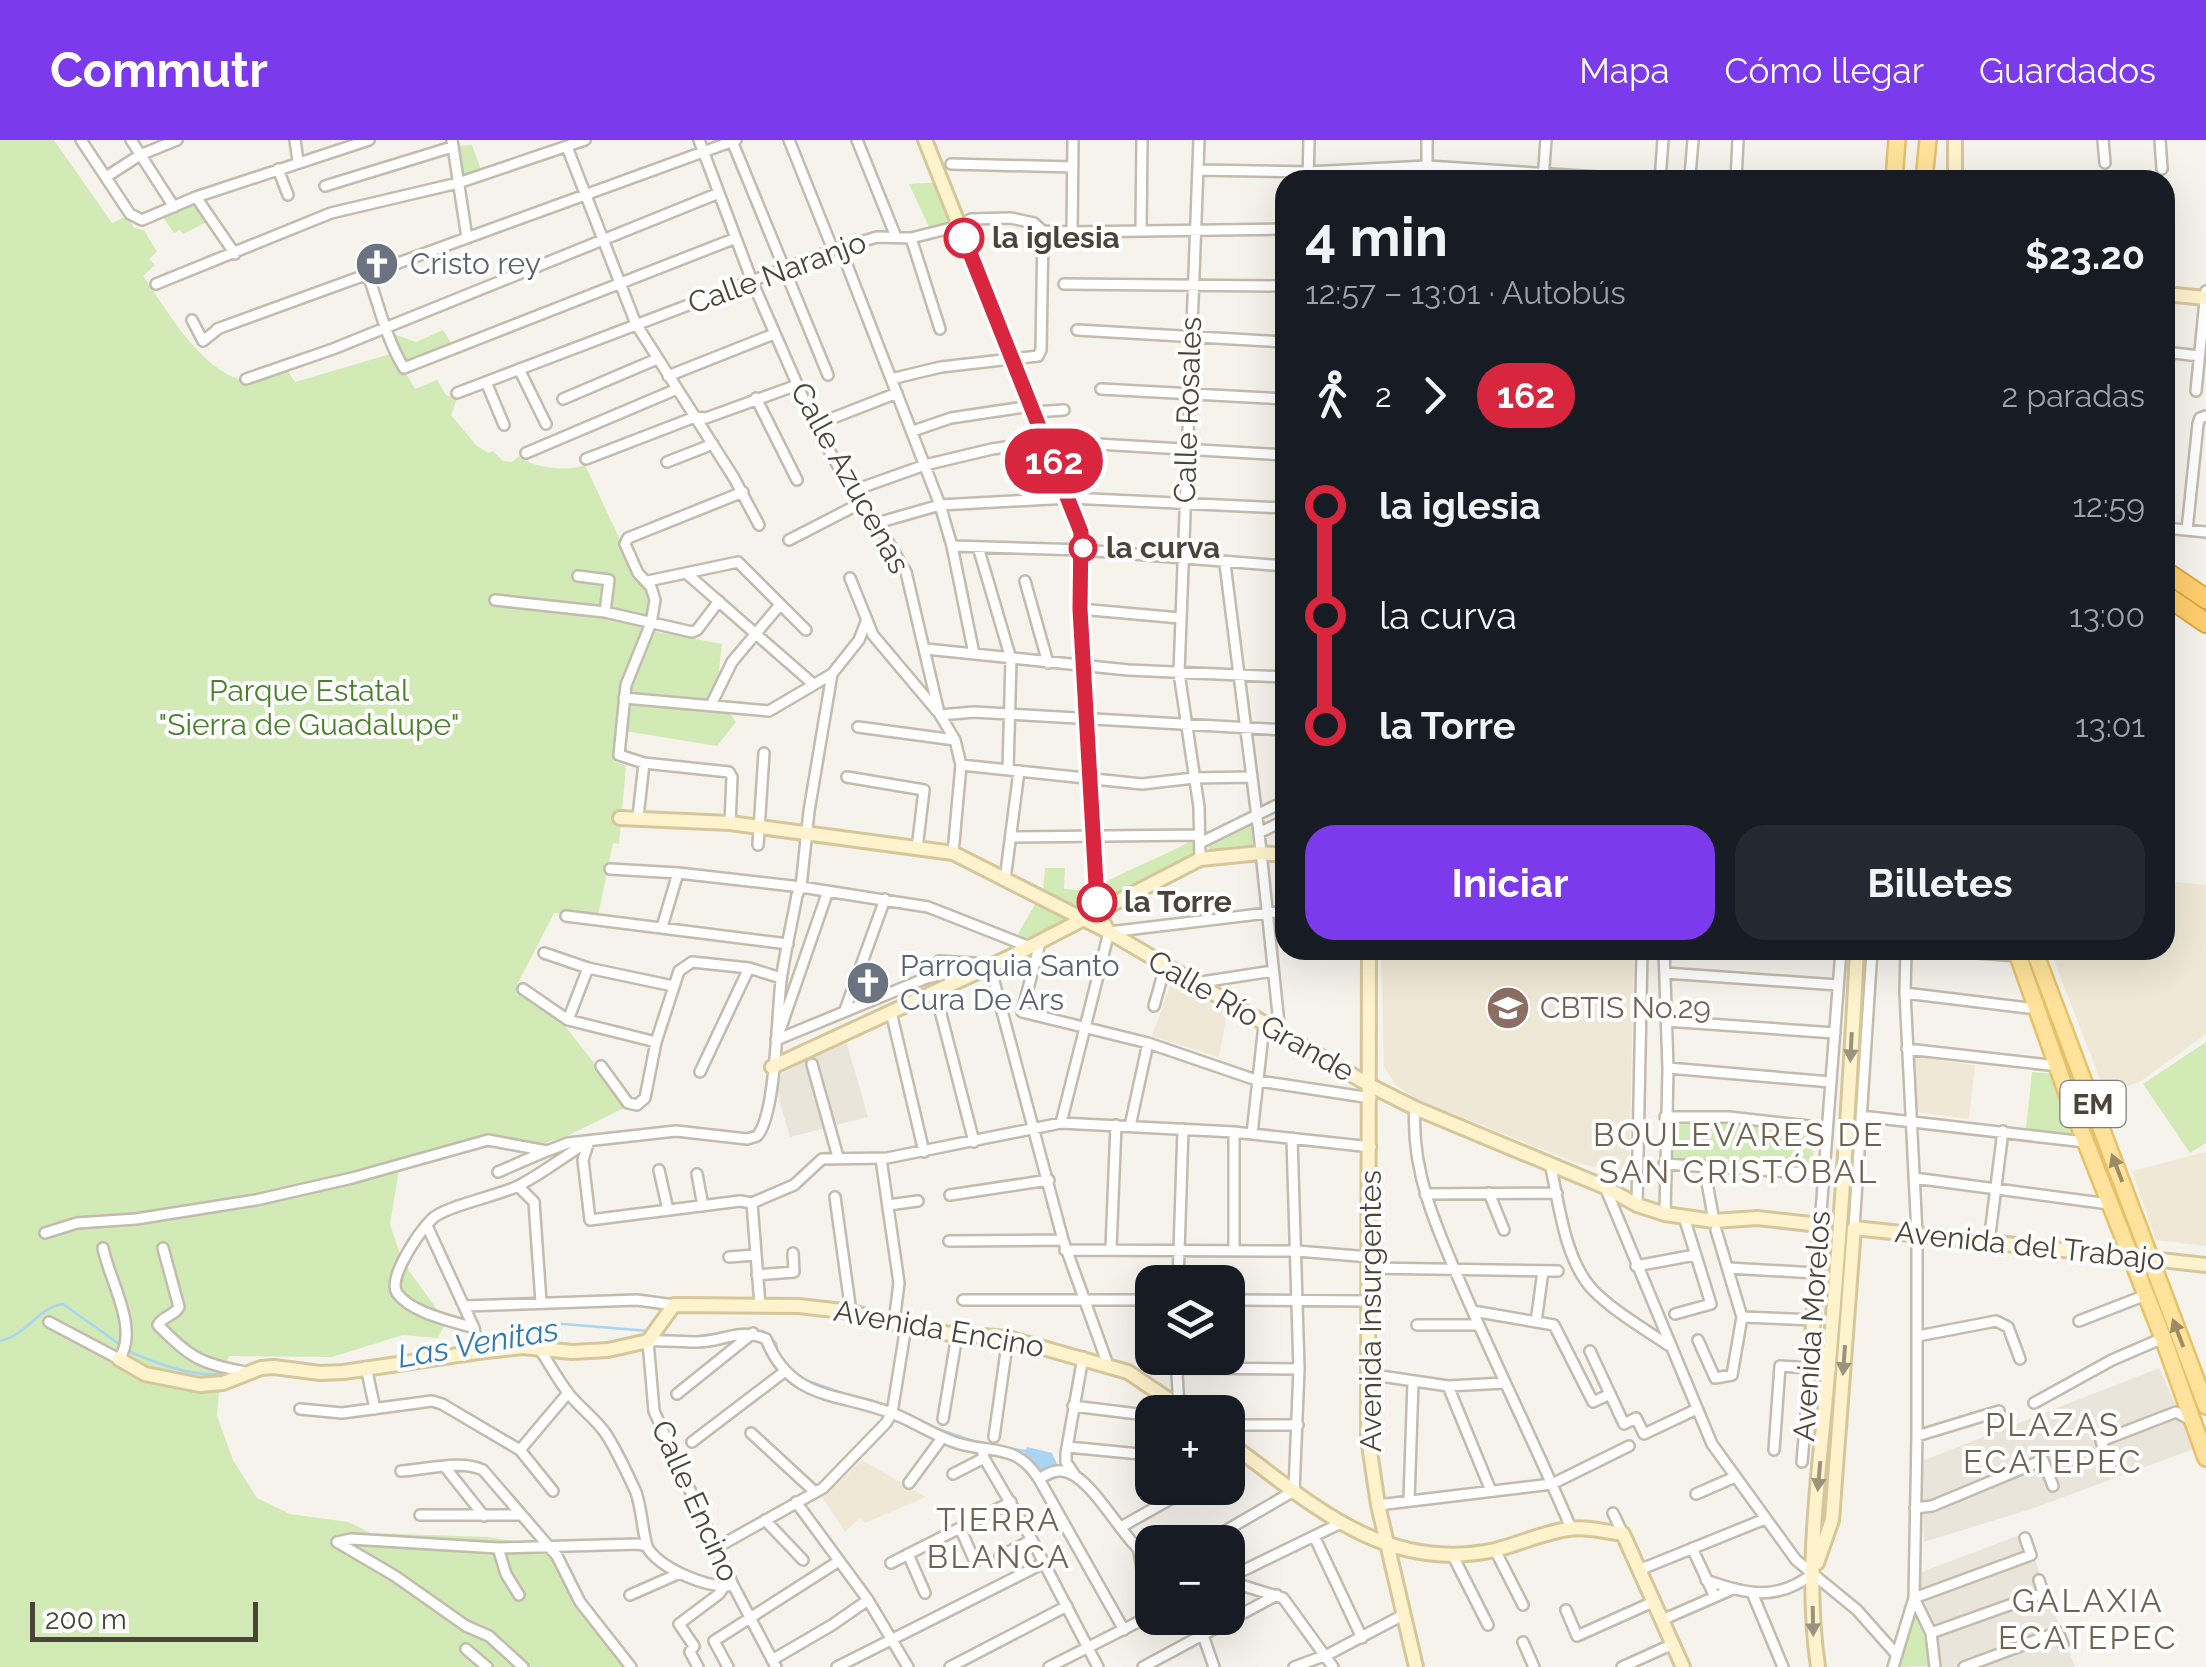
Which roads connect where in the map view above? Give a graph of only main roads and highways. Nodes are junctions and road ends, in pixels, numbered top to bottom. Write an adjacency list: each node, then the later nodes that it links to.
1 (925, 140): 16 (main road)
2 (1897, 140): 5 (main road)
3 (1928, 140): 6 (main road)
4 (1955, 140): 7 (main road)
5 (1895, 170)
6 (1925, 170)
7 (1955, 170)
8 (2175, 294): 9 (main road)
9 (2206, 295)
10 (2175, 579): 11 (highway)
11 (2206, 599)
12 (2175, 602): 13 (highway)
13 (2206, 623)
14 (620, 818): 17 (main road, Calle Río Grande)
15 (1275, 854): 16 (main road)
16 (1097, 912): 17 (main road); 18 (main road)
17 (1080, 919): 18 (main road, Calle Río Grande); 23 (main road)
18 (1109, 932): 24 (main road, Calle Río Grande)
19 (1369, 960): 24 (main road, Avenida Insurgentes)
20 (1857, 960): 26 (main road, one-way to 26)
21 (2026, 960): 27 (main road, EM)
22 (2026, 960): 28 (main road, EM, one-way to 22)
23 (772, 1067)
24 (1371, 1092): 25 (main road, Calle Río Grande); 36 (main road, Avenida Insurgentes)
25 (1820, 1225): 31 (main road, Avenida Morelos)
26 (1848, 1228): 27 (main road, Avenida del Trabajo); 31 (main road); 37 (main road, one-way to 37)
27 (2130, 1257): 35 (main road, EM)
28 (2151, 1260): 29 (main road, Avenida del Trabajo); 33 (main road, EM, one-way to 28)
29 (2206, 1265)
30 (123, 1351): 32 (main road, Avenida Encino)
31 (1829, 1369): 37 (main road, one-way to 37)
32 (1163, 1395)
33 (2206, 1406)
34 (1245, 1455): 36 (main road)
35 (2206, 1458)
36 (1386, 1545): 38 (main road, Avenida Insurgentes); 39 (main road)
37 (1812, 1574): 40 (main road, one-way to 40)
38 (1416, 1667)
39 (1684, 1667)
40 (1818, 1667)

